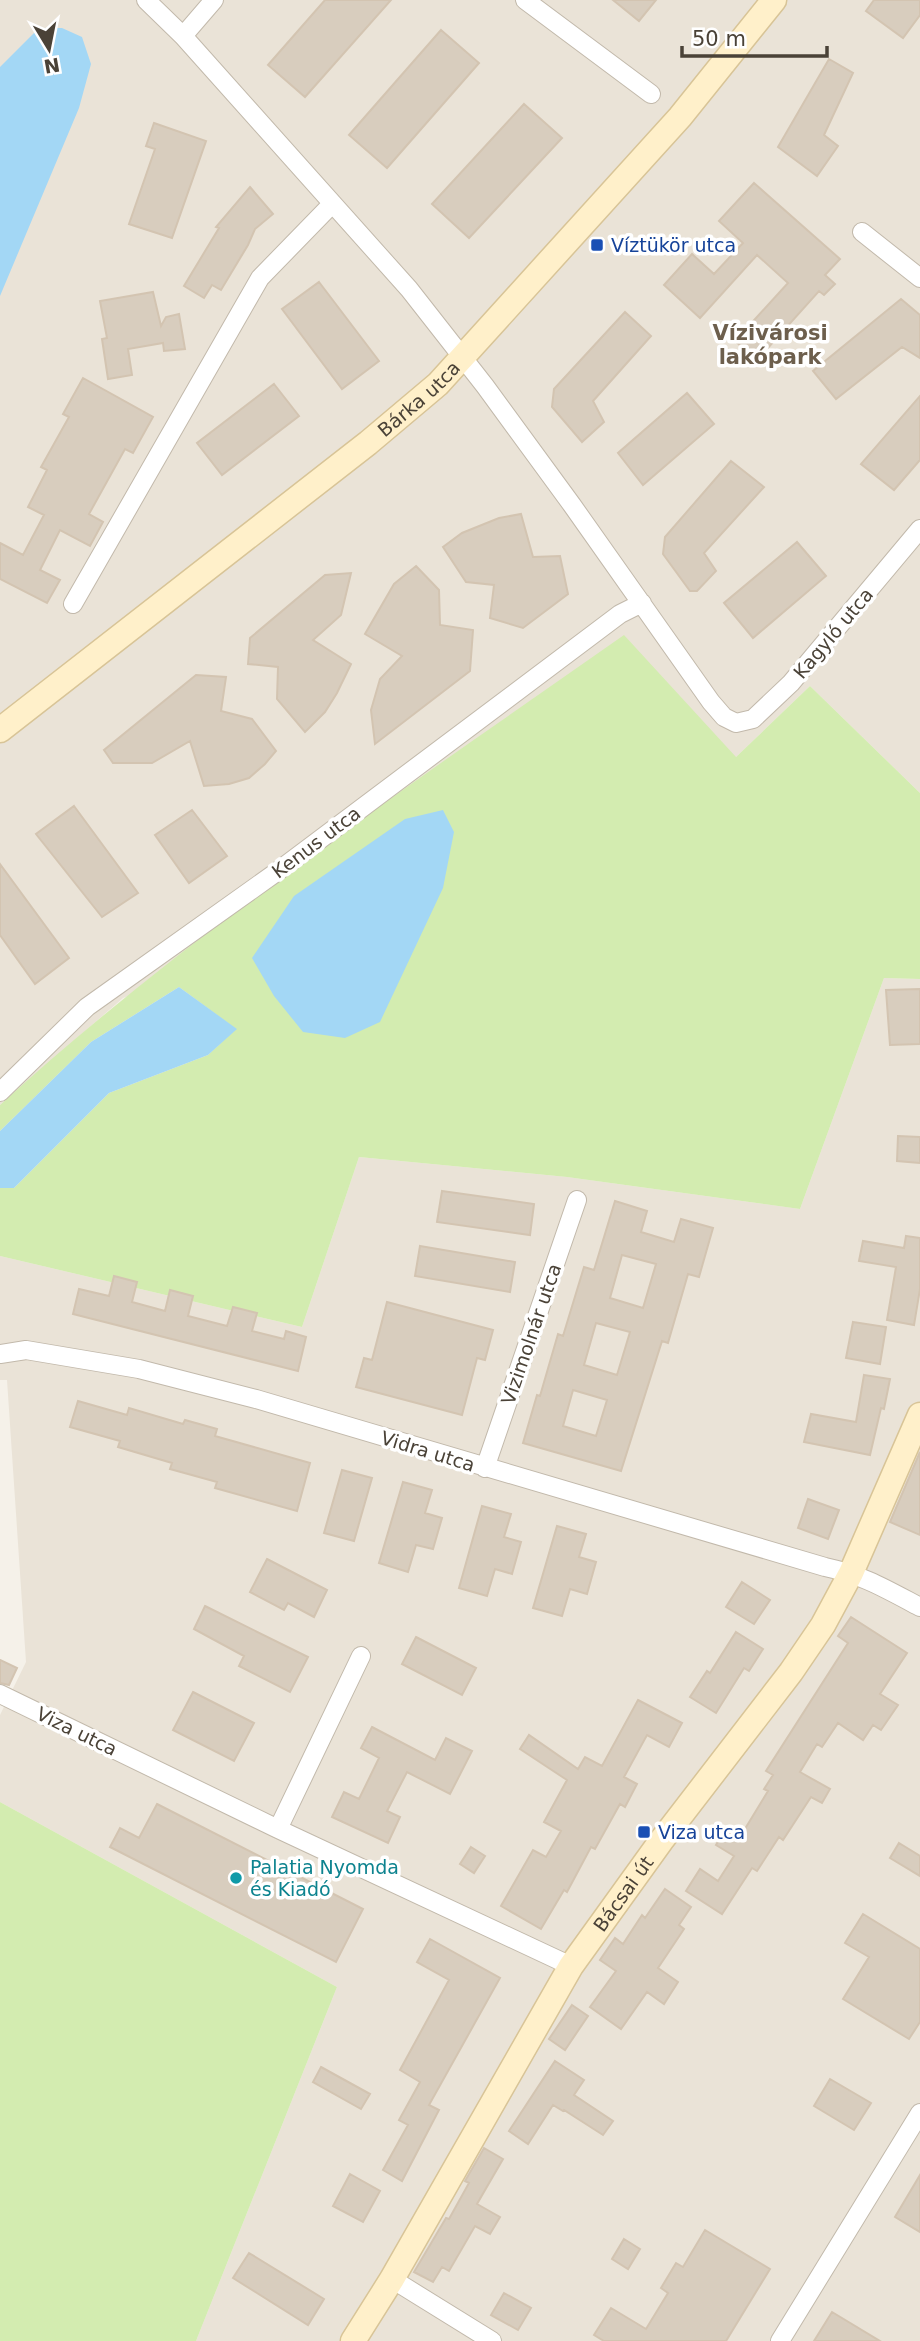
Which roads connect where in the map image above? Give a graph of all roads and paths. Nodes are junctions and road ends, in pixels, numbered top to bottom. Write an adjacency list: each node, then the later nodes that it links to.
1 (146, 0): 5 (street)
2 (214, 0): 5 (street)
3 (525, 0): 6 (street)
4 (774, 0): 10 (main road, Bárka utca)
5 (183, 36): 7 (street)
6 (651, 94)
7 (332, 204): 10 (street); 13 (street)
8 (862, 232): 9 (street)
9 (920, 278)
10 (462, 359): 12 (street); 14 (main road, Bárka utca)
11 (920, 529): 12 (street, Kagyló utca)
12 (642, 603): 15 (street, Kenus utca)
13 (73, 604)
14 (0, 730)
15 (0, 1092)
16 (577, 1200): 19 (street, Vizimolnár utca)
17 (0, 1354): 19 (street, Vidra utca)
18 (920, 1415): 20 (main road, Bácsai út)
19 (485, 1468): 20 (street, Vidra utca)
20 (851, 1573): 21 (street, Vidra utca); 25 (main road, Bácsai út)
21 (920, 1607)
22 (360, 1657): 24 (street)
23 (0, 1694): 24 (street, Viza utca)
24 (278, 1829): 25 (street, Viza utca)
25 (571, 1966): 27 (main road, Bácsai út)
26 (920, 2113): 30 (street)
27 (392, 2279): 28 (main road, Bácsai út); 29 (street)
28 (352, 2341)
29 (492, 2341)
30 (780, 2341)

